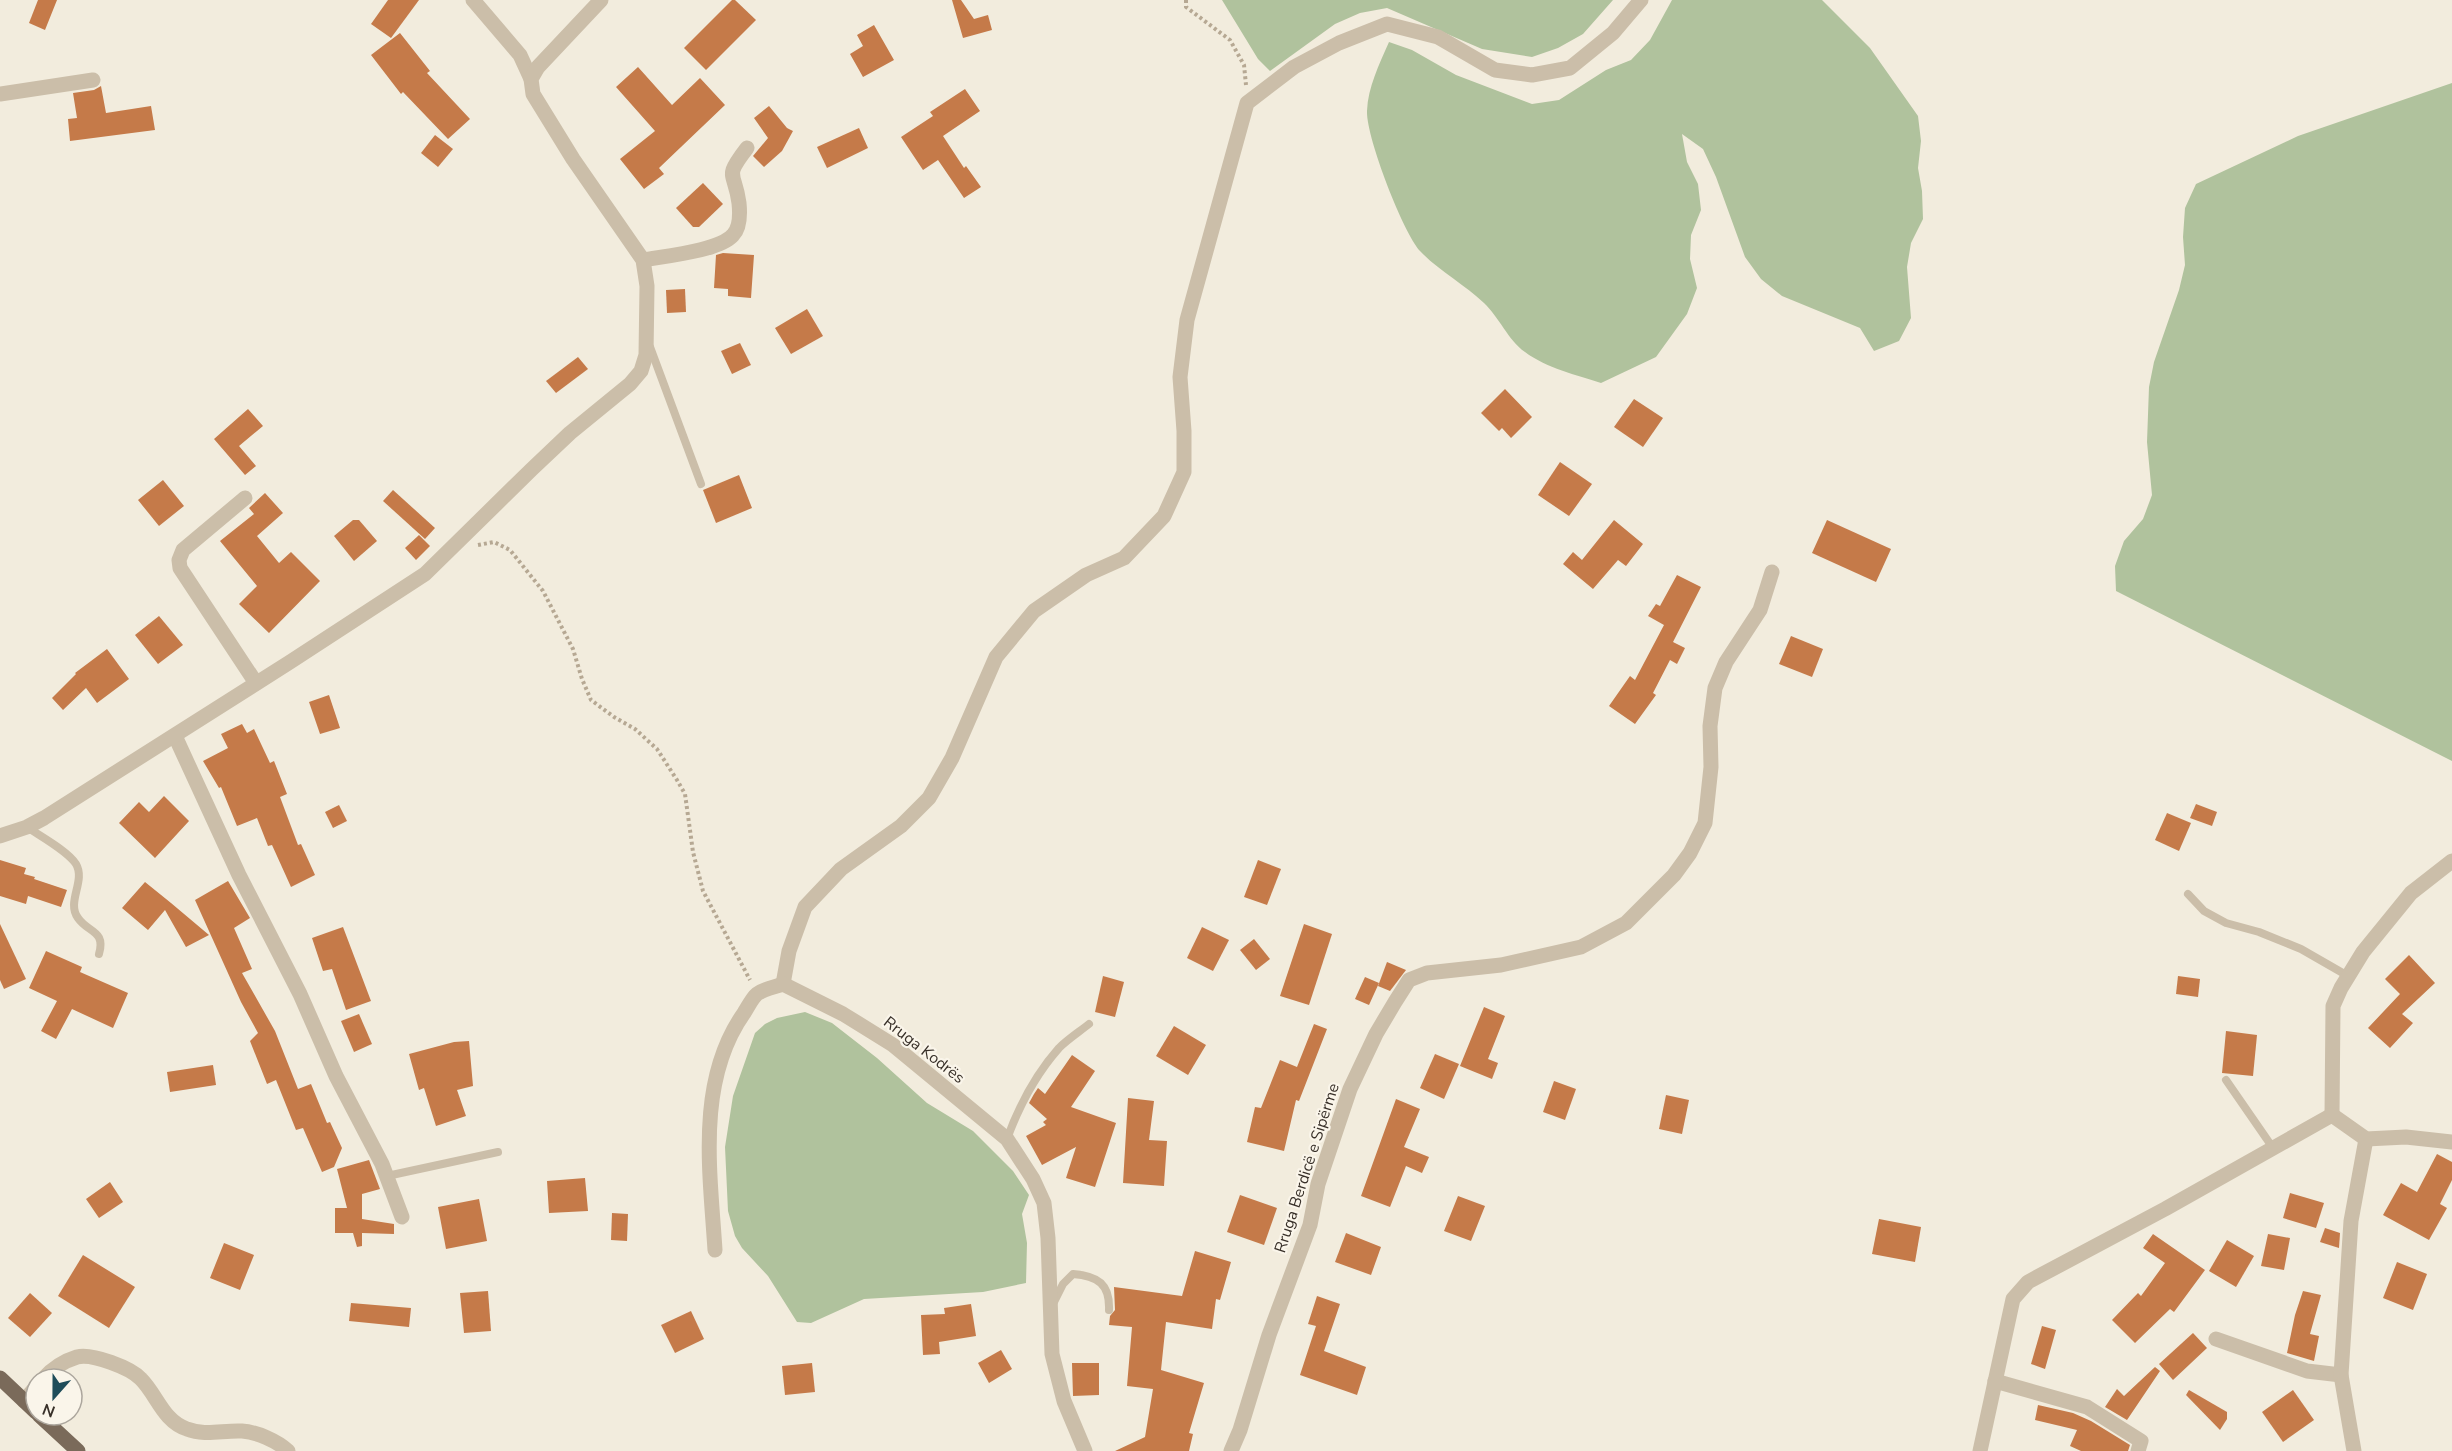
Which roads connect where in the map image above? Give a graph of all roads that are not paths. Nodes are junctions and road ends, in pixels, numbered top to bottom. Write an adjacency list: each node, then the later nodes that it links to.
1 (473, 0): 4 (street)
2 (601, 0): 4 (street)
3 (1641, 0): 21 (street)
4 (531, 79): 8 (street)
5 (93, 80): 6 (street)
6 (0, 94)
7 (747, 148): 8 (street)
8 (643, 260): 9 (street)
9 (646, 337): 10 (lane); 13 (street)
10 (701, 484)
11 (245, 498): 13 (street)
12 (1772, 572): 45 (street, Rruga Berdicë e Sipërme)
13 (256, 683): 14 (street)
14 (175, 736): 15 (street); 30 (street)
15 (27, 827): 16 (street); 19 (lane)
16 (0, 836)
17 (2452, 861): 20 (street)
18 (2187, 894): 20 (lane)
19 (99, 954)
20 (2348, 976): 24 (street)
21 (783, 984): 25 (street, Rruga Kodrës); 32 (street)
22 (1089, 1024): 25 (lane)
23 (2226, 1080): 28 (lane)
24 (2332, 1116): 26 (street); 28 (street)
25 (1007, 1139): 33 (street, Rruga Kodrës)
26 (2366, 1139): 27 (street); 37 (street)
27 (2452, 1142)
28 (2273, 1148): 39 (street)
29 (498, 1152): 30 (lane)
30 (387, 1176): 31 (street)
31 (402, 1217)
32 (715, 1250)
33 (1050, 1310): 34 (lane); 44 (street, Rruga Kodrës)
34 (1109, 1310)
35 (2216, 1339): 37 (street)
36 (55, 1367): 43 (street)
37 (2341, 1374): 48 (street)
38 (0, 1378): 40 (main road)
39 (1995, 1381): 46 (street); 47 (street)
40 (24, 1401)
41 (52, 1427): 42 (main road)
42 (78, 1451)
43 (288, 1451)
44 (1085, 1451)
45 (1231, 1451)
46 (1980, 1451)
47 (2138, 1451)
48 (2354, 1451)

